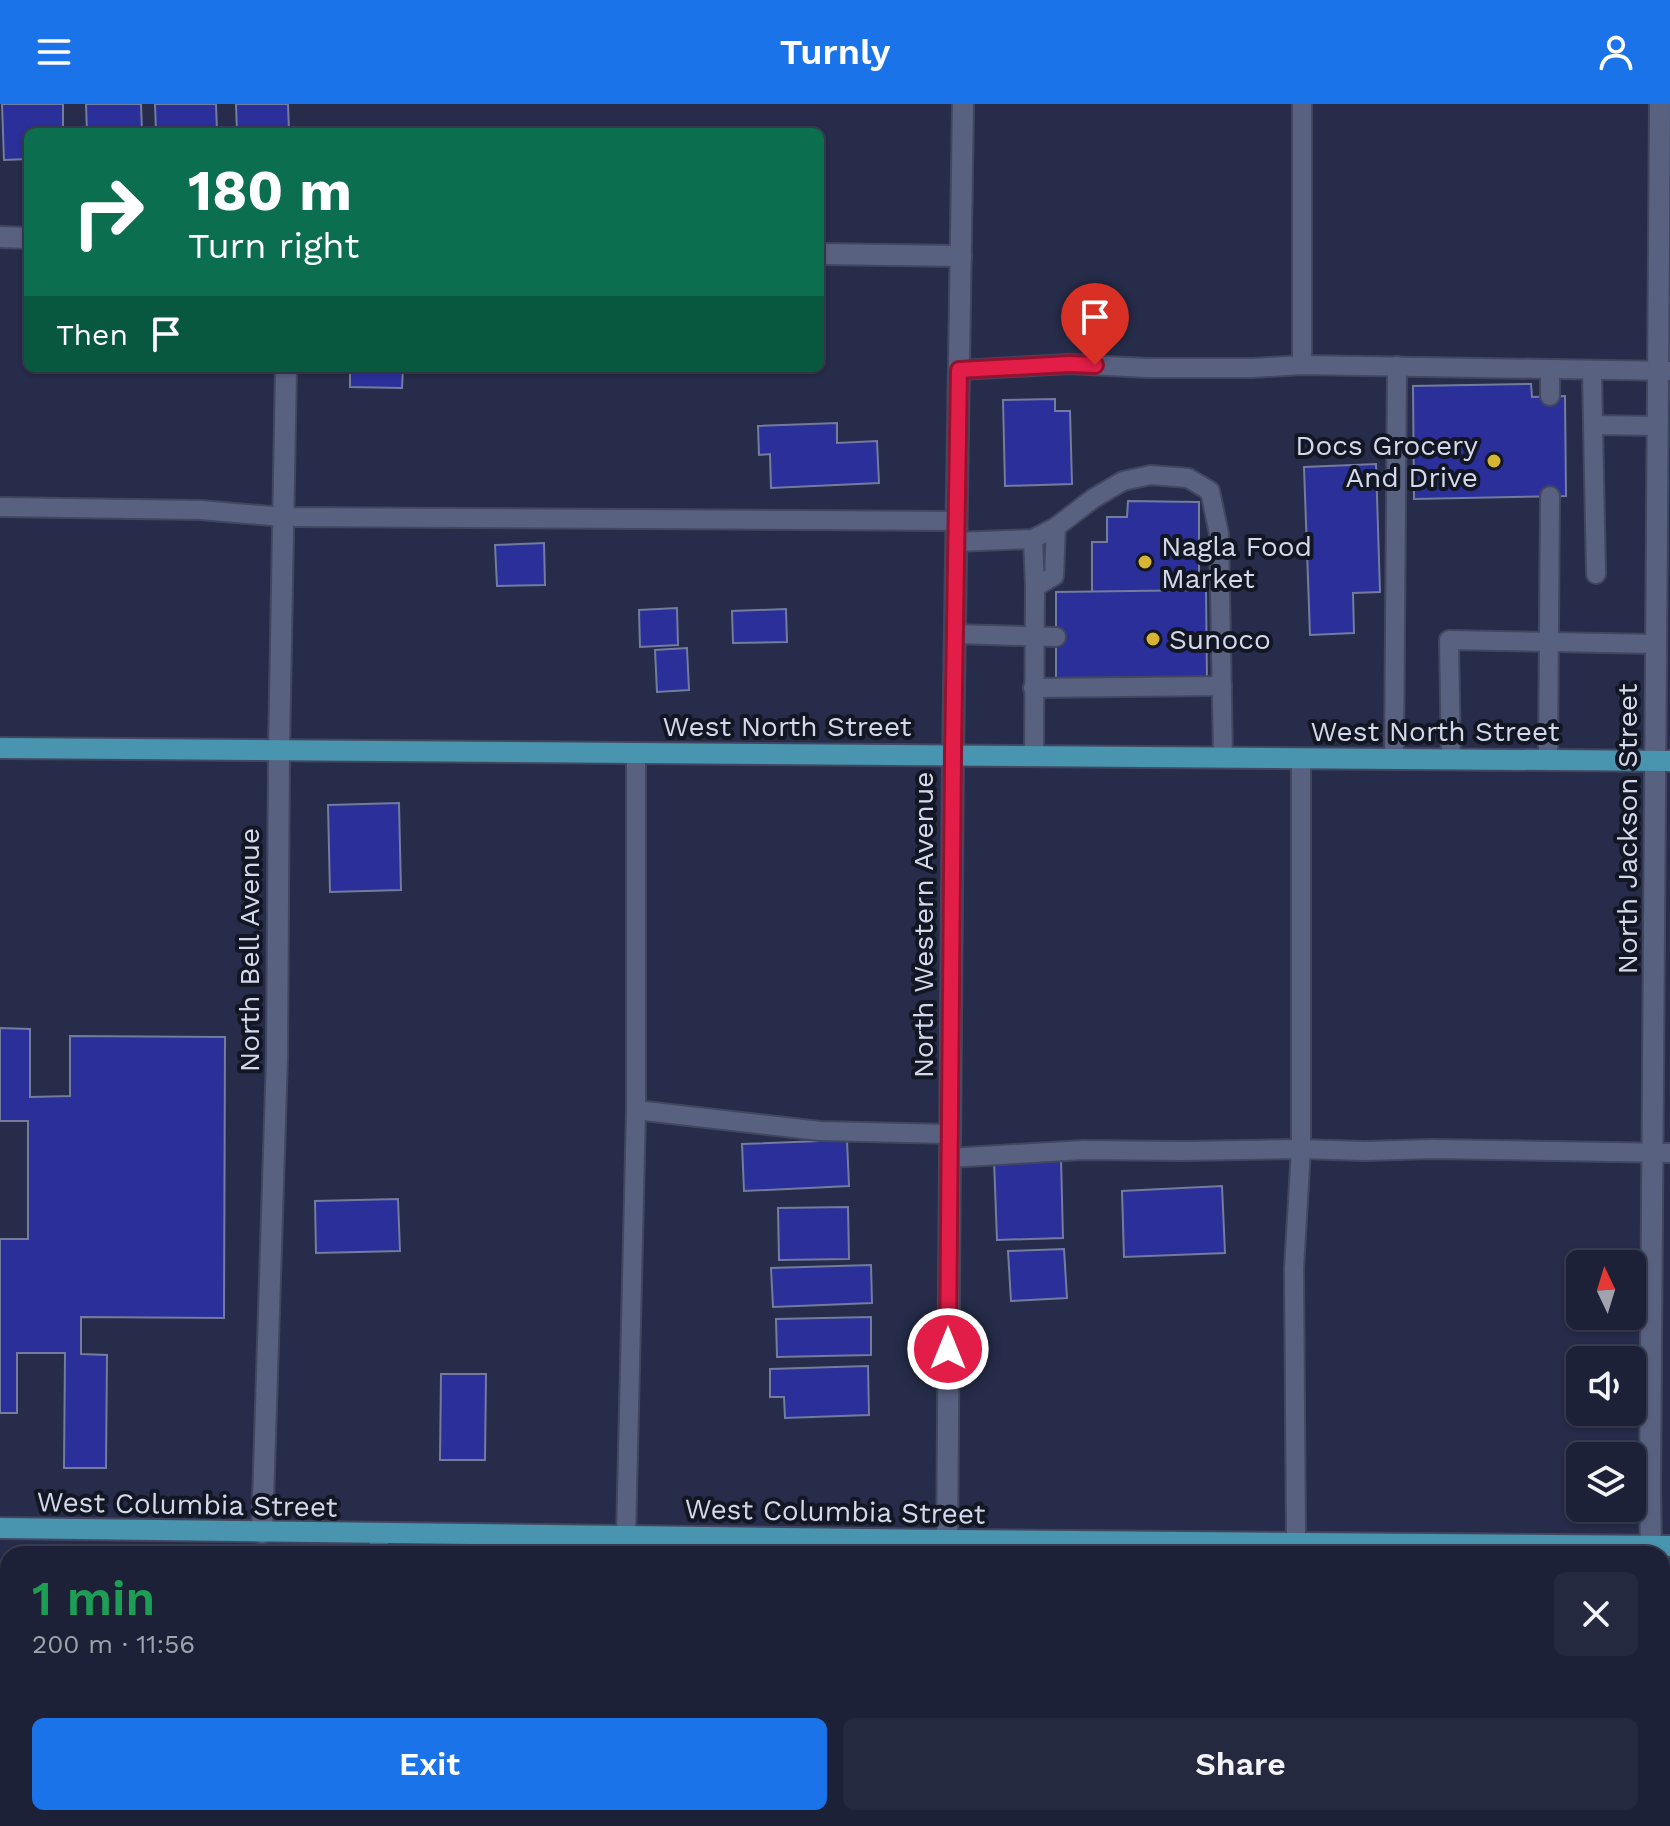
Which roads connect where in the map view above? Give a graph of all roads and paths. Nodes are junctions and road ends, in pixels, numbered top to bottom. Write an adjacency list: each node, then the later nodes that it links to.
1 (963, 104): 7 (street, North Western Avenue)
2 (1302, 104): 8 (lane)
3 (1660, 104): 13 (street, North Jackson Street)
4 (0, 237): 5 (street)
5 (24, 238)
6 (824, 254): 7 (street)
7 (961, 256): 11 (street, North Western Avenue)
8 (1302, 365): 9 (lane); 11 (lane)
9 (1397, 366): 10 (lane); 40 (lane)
10 (1550, 369): 12 (lane); 15 (lane)
11 (959, 370): 22 (street, North Western Avenue)
12 (1592, 370): 13 (lane); 16 (lane)
13 (1664, 371): 17 (street, North Jackson Street)
14 (286, 372): 20 (street, North Bell Avenue)
15 (1550, 396)
16 (1593, 425): 17 (lane); 24 (lane)
17 (1658, 426): 30 (street, North Jackson Street)
18 (1550, 496): 29 (lane)
19 (0, 507): 20 (lane)
20 (284, 517): 22 (lane); 34 (street, North Bell Avenue)
21 (1056, 527): 23 (lane); 25 (lane); 31 (lane)
22 (956, 531): 23 (lane); 26 (street, North Western Avenue)
23 (1033, 539): 25 (lane)
24 (1596, 574)
25 (1035, 587): 27 (lane)
26 (955, 634): 27 (lane); 36 (street, North Western Avenue)
27 (1034, 637): 28 (lane); 32 (lane)
28 (1056, 637)
29 (1550, 642): 30 (lane); 41 (lane); 42 (lane)
30 (1656, 644): 43 (street, North Jackson Street)
31 (1222, 686): 32 (lane); 38 (lane)
32 (1033, 688): 37 (lane)
33 (0, 748): 34 (main road, West North Street)
34 (279, 750): 35 (main road, West North Street); 50 (street, North Bell Avenue)
35 (636, 753): 36 (main road, West North Street); 44 (lane)
36 (953, 755): 37 (main road, West North Street); 45 (street, North Western Avenue)
37 (1034, 756): 38 (main road, West North Street)
38 (1223, 757): 39 (main road, West North Street)
39 (1301, 758): 40 (main road, West North Street); 46 (lane)
40 (1394, 759): 41 (main road, West North Street)
41 (1451, 759): 42 (main road, West North Street)
42 (1548, 760): 43 (main road, West North Street)
43 (1663, 761): 47 (street, North Jackson Street)
44 (636, 1110): 45 (lane); 51 (lane)
45 (950, 1134): 48 (street, North Western Avenue)
46 (1301, 1149): 47 (lane); 48 (lane); 52 (lane)
47 (1661, 1153): 58 (street, North Jackson Street)
48 (949, 1158): 55 (street, North Western Avenue)
49 (0, 1528): 50 (main road, West Columbia Street)
50 (262, 1533): 53 (main road, West Columbia Street)
51 (626, 1536): 53 (main road, West Columbia Street); 54 (main road, West Columbia Street)
52 (1296, 1542): 56 (main road, West Columbia Street); 57 (main road, West Columbia Street)
53 (379, 1544)
54 (919, 1546)
55 (948, 1546)
56 (1018, 1546)
57 (1503, 1546)
58 (1658, 1546)

